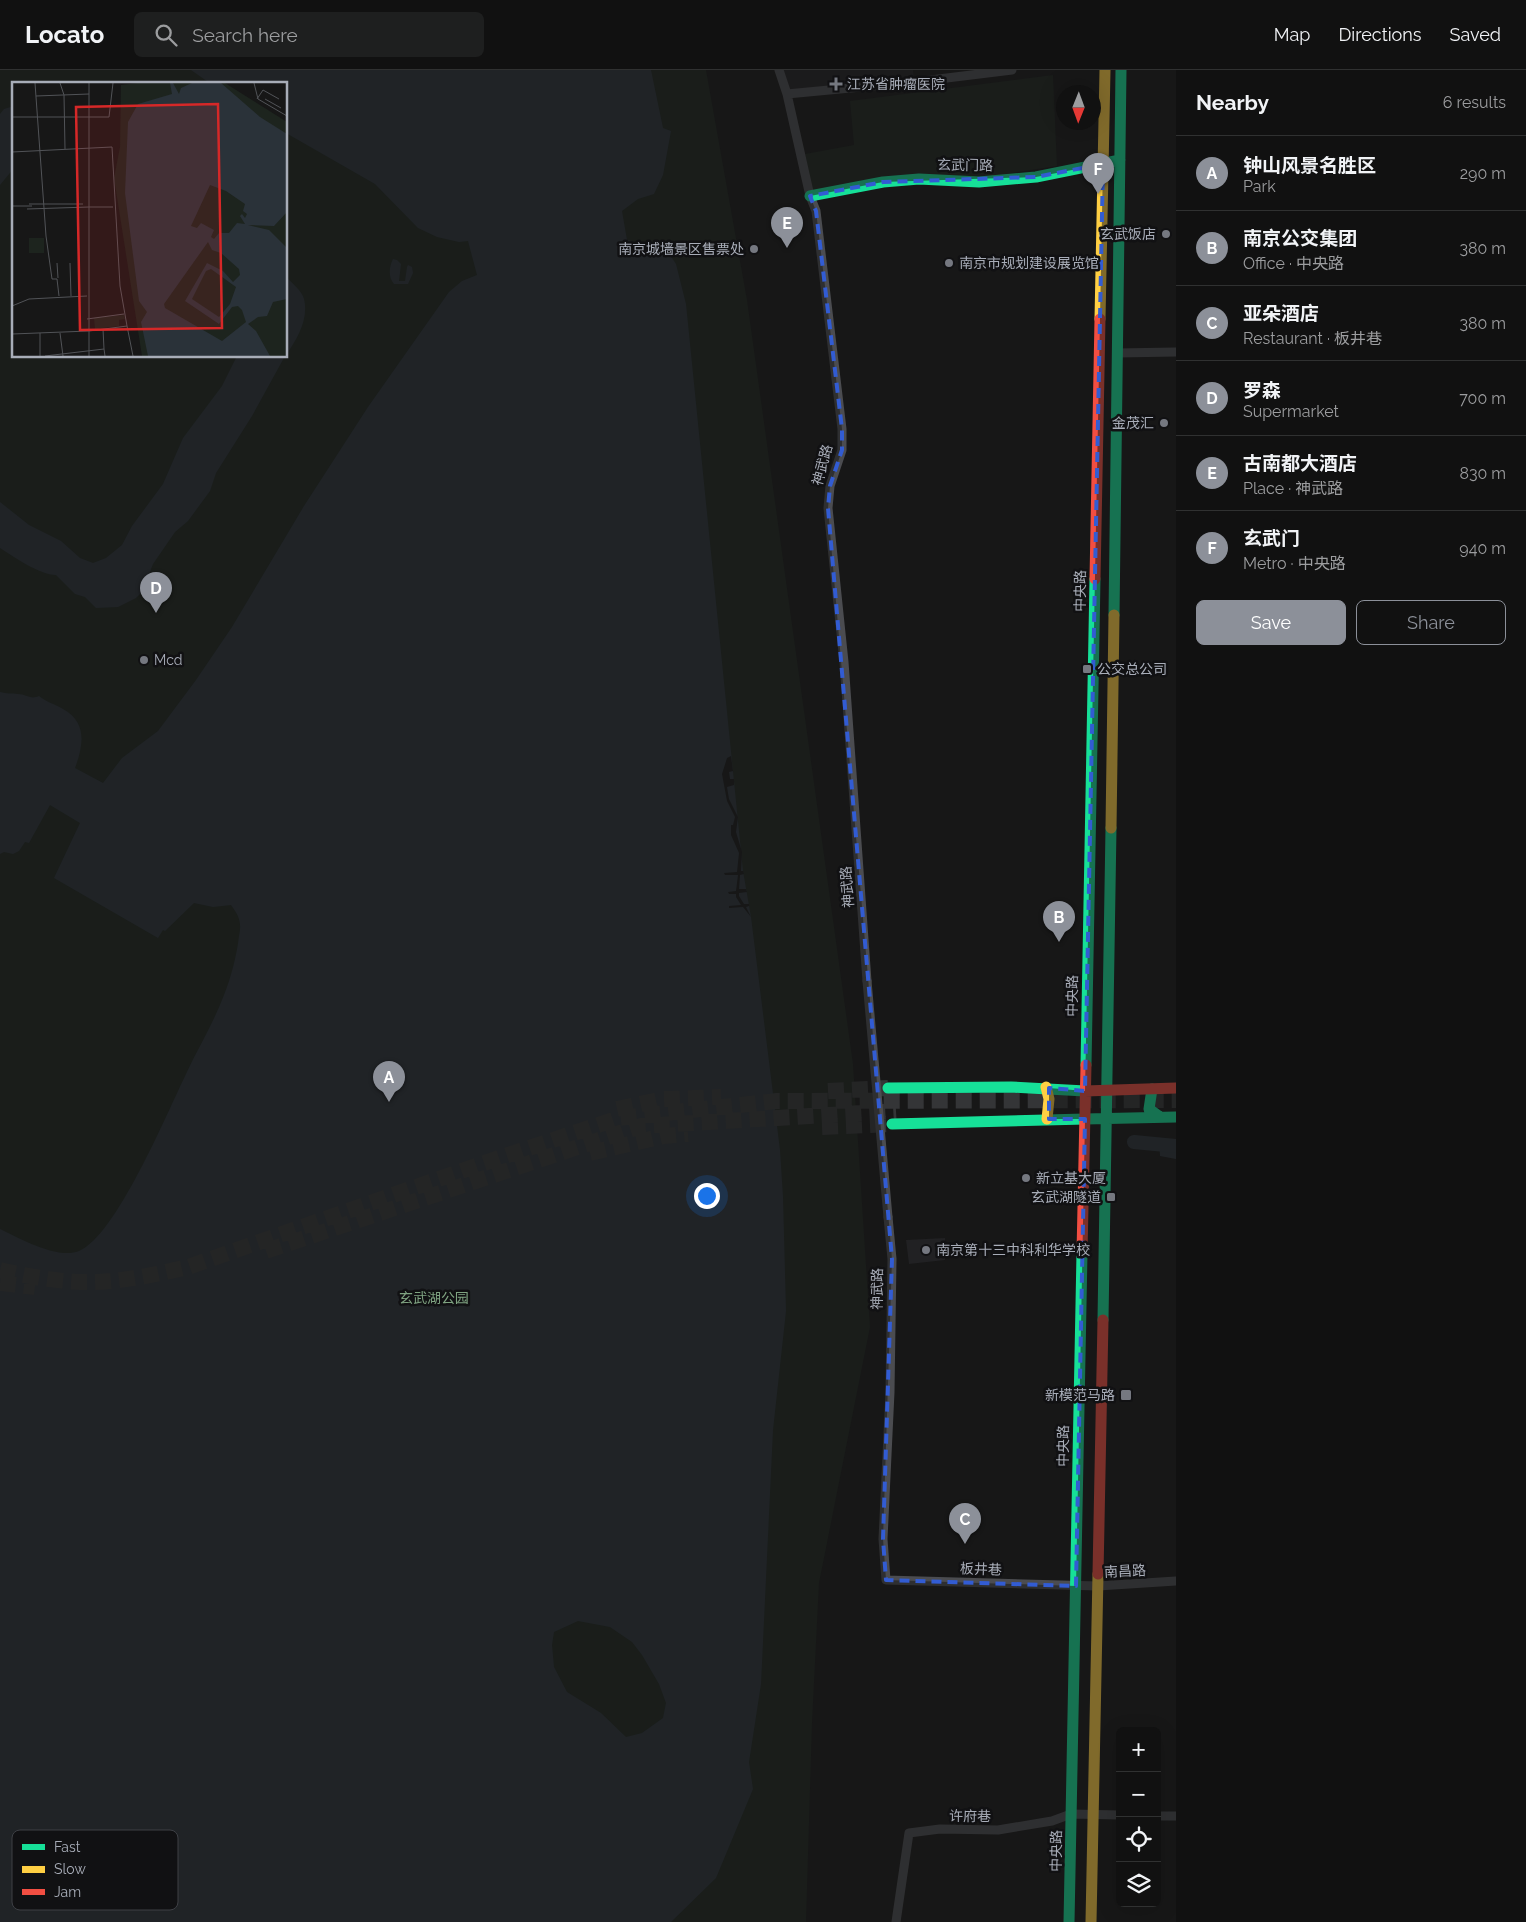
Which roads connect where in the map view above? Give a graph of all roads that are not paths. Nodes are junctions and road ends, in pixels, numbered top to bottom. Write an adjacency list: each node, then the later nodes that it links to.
1 (779, 70): 6 (street, 神武路)
2 (1012, 70): 5 (street)
3 (1105, 70): 8 (main road, 中央路)
4 (1121, 70): 7 (main road)
5 (990, 72): 6 (street)
6 (787, 94): 9 (street, 神武路)
7 (1120, 160): 8 (main road, 玄武门路); 11 (main road)
8 (1103, 164): 9 (main road, 玄武门路); 17 (main road, 中央路)
9 (810, 196): 24 (street, 神武路, bridge)
10 (1176, 352): 11 (street)
11 (1117, 353): 16 (main road)
12 (1046, 1087): 13 (main road); 17 (main road); 22 (main road)
13 (888, 1088)
14 (1176, 1088): 15 (main road)
15 (1152, 1089): 16 (main road); 18 (main road)
16 (1106, 1090): 17 (main road); 21 (main road)
17 (1085, 1091): 20 (main road, 中央路)
18 (1160, 1117): 19 (main road); 21 (main road)
19 (1176, 1117)
20 (1085, 1118): 21 (main road); 22 (main road); 26 (main road, 中央路)
21 (1107, 1118): 27 (main road)
22 (1047, 1119): 23 (main road)
23 (892, 1124)
24 (886, 1580): 26 (street, 板井巷)
25 (1176, 1581): 27 (street, 南昌路)
26 (1076, 1586): 27 (street, 南昌路); 28 (main road, 中央路)
27 (1098, 1586): 29 (main road)
28 (1071, 1814): 29 (street, 许府巷); 33 (street, 许府巷); 34 (main road, 中央路)
29 (1093, 1815): 30 (street, 许府巷); 35 (main road)
30 (1116, 1815)
31 (1161, 1816): 32 (street)
32 (1176, 1816)
33 (896, 1922)
34 (1069, 1922)
35 (1091, 1922)

